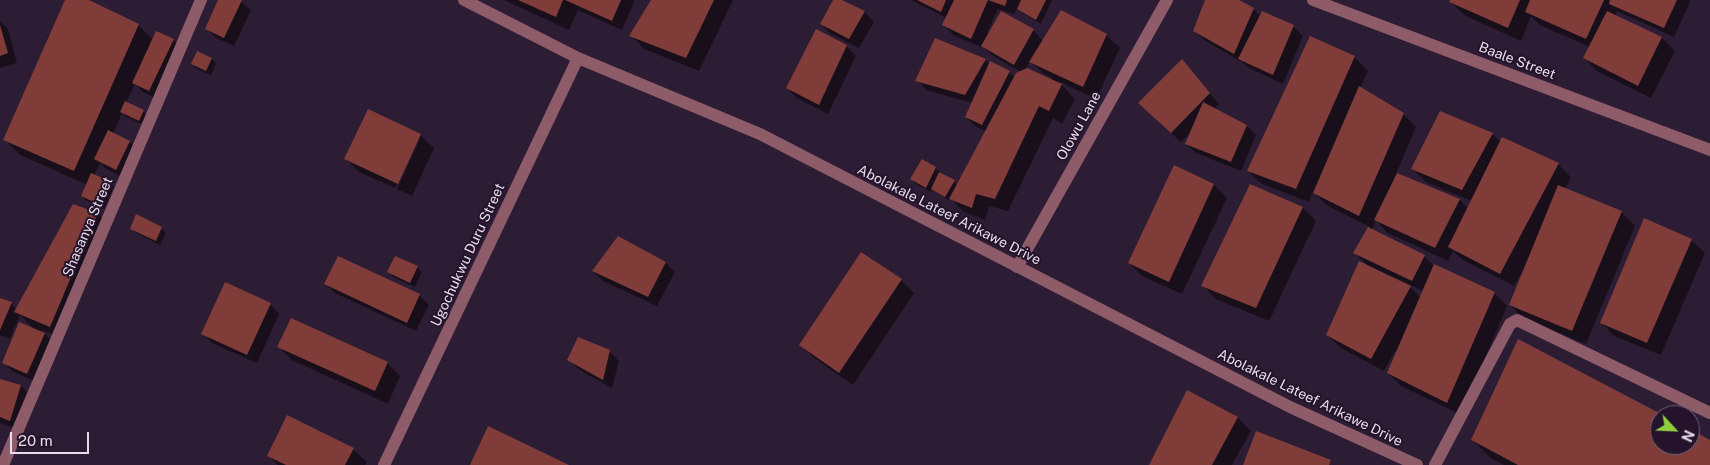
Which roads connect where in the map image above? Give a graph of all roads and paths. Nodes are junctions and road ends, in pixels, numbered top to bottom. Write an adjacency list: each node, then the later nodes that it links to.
1 (201, 0): 9 (street, Shasanya Street)
2 (464, 0): 5 (street, Abolakale Lateef Arikawe Drive)
3 (1167, 0): 7 (street, Olowu Lane)
4 (1313, 0): 6 (street, Baale Street)
5 (578, 58): 7 (street, Abolakale Lateef Arikawe Drive); 10 (street, Ugochukwu Duru Street)
6 (1710, 150)
7 (1017, 267): 11 (street, Abolakale Lateef Arikawe Drive)
8 (1710, 413): 12 (street)
9 (3, 465)
10 (384, 465)
11 (1418, 465)
12 (1435, 465)

